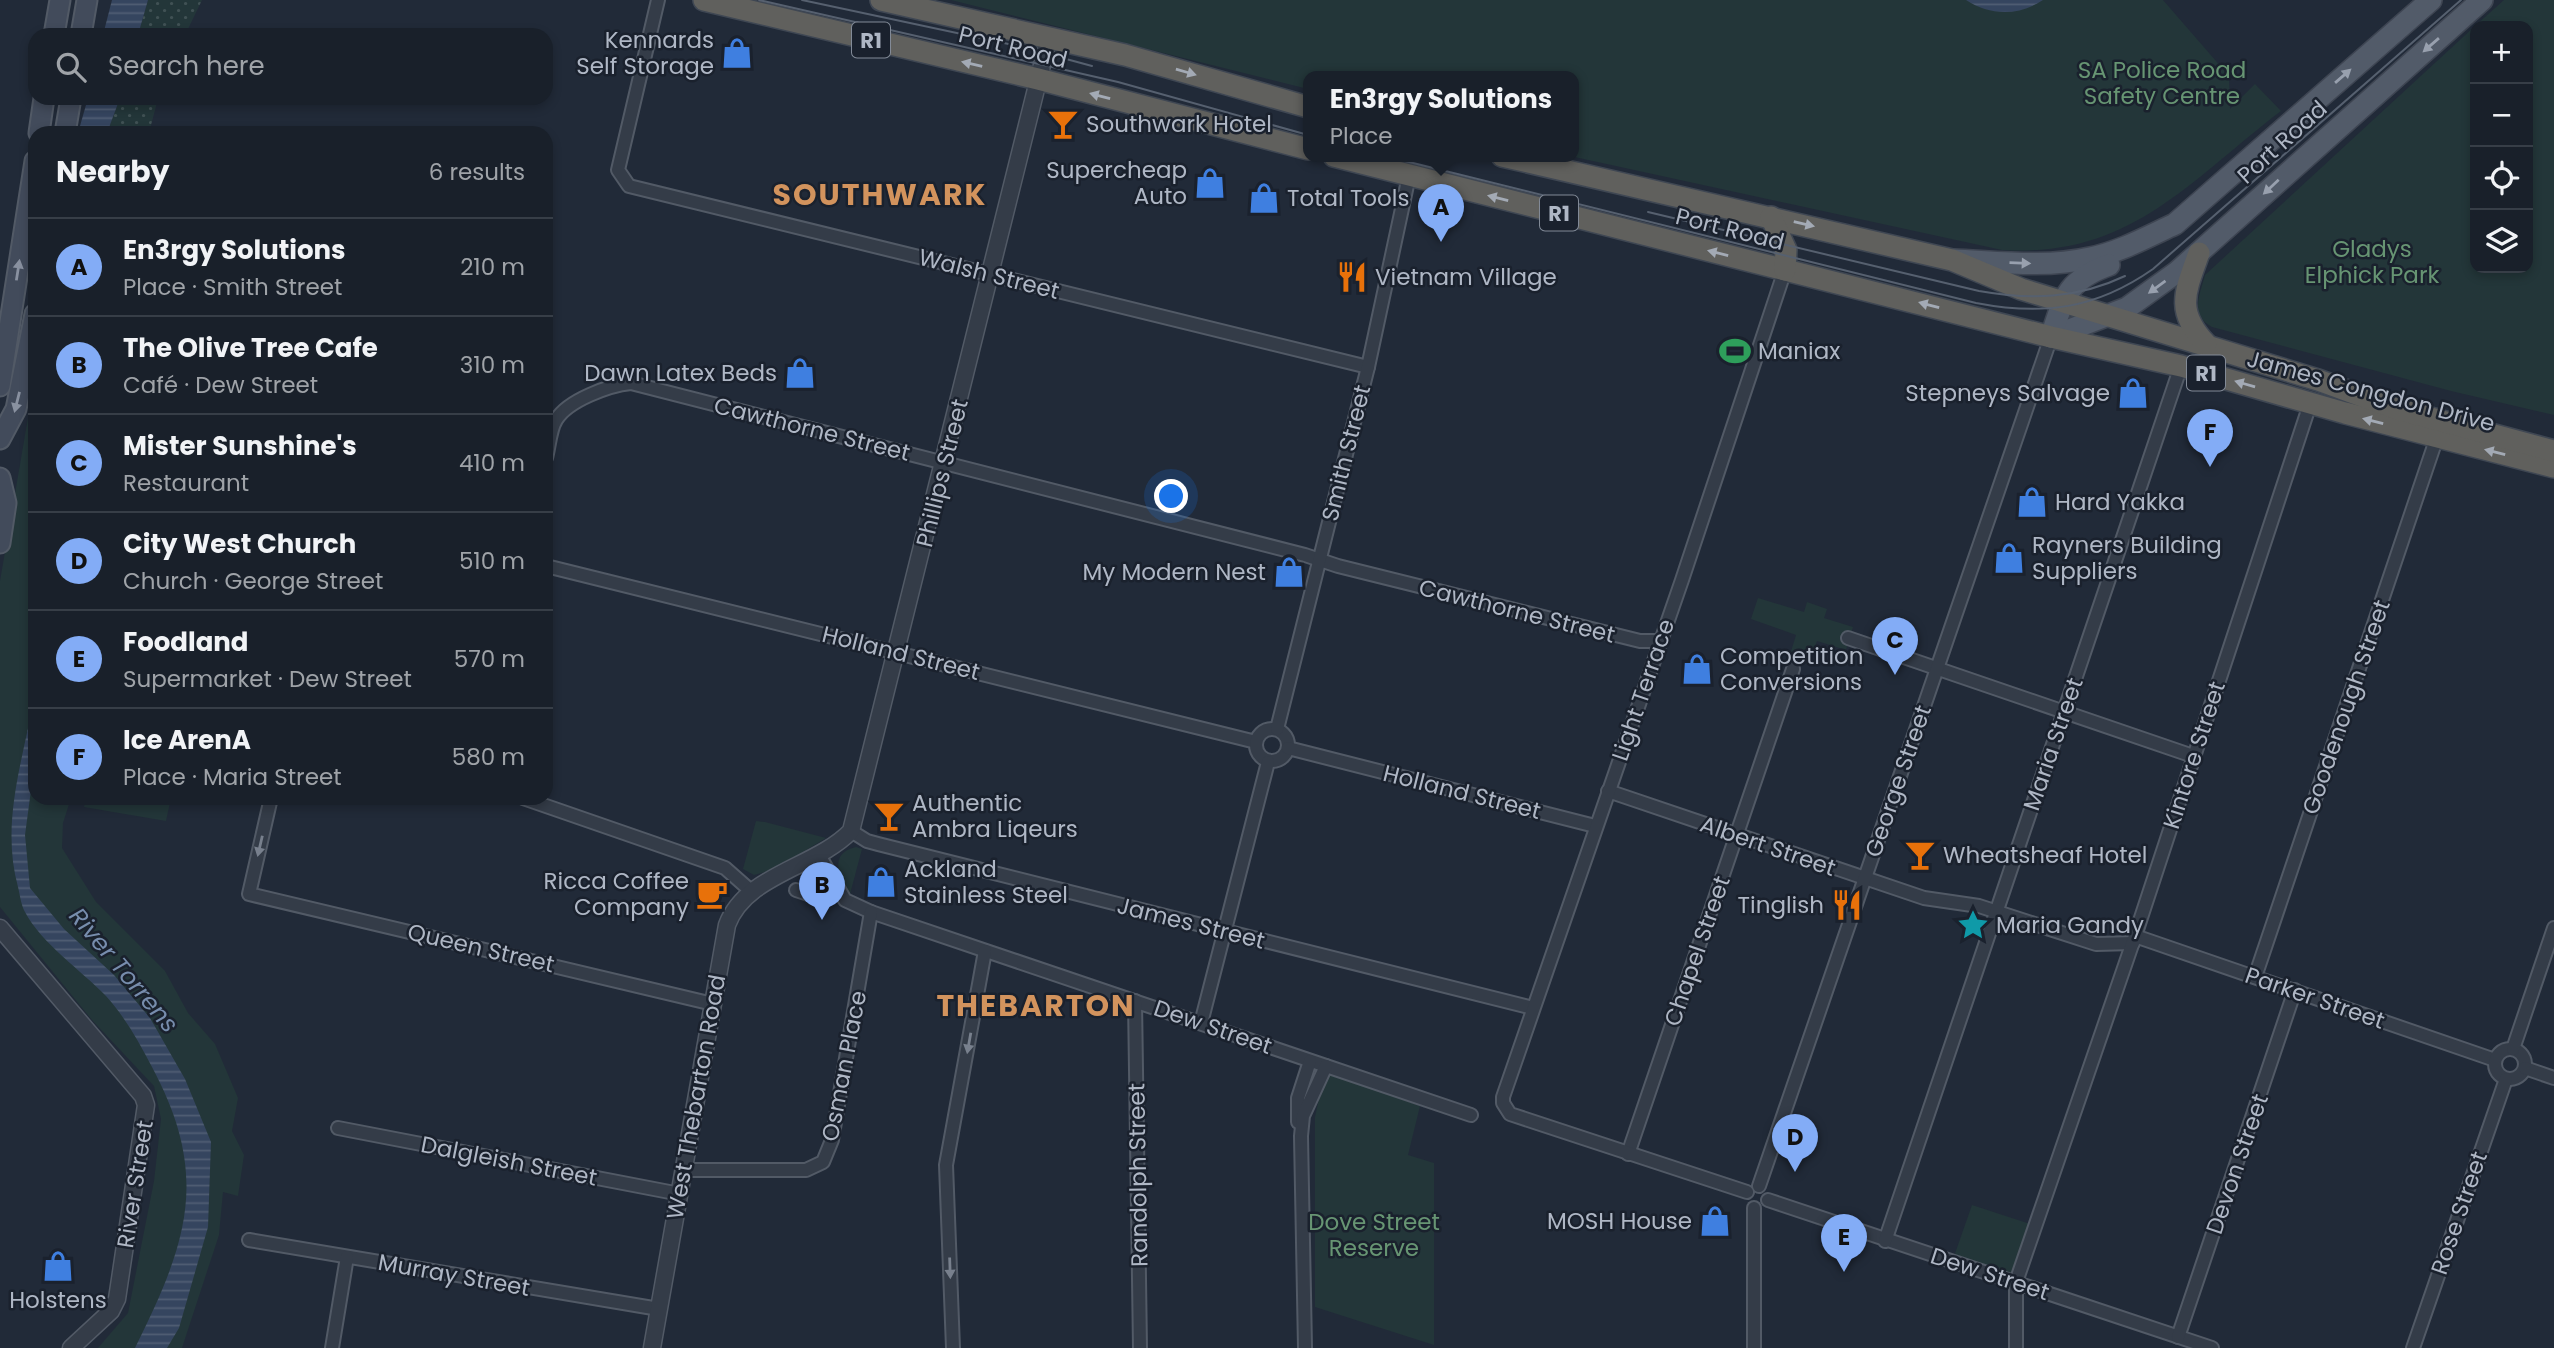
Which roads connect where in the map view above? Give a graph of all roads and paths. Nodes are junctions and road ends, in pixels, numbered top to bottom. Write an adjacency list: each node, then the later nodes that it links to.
1 (60, 0): 8 (main road)
2 (87, 0): 9 (main road)
3 (658, 0): 27 (street, Walsh Street)
4 (704, 0): 11 (highway, Port Road / R1, one-way to 4)
5 (881, 0): 10 (highway, Port Road / R1)
6 (2431, 0): 23 (main road, Port Road, one-way to 6)
7 (2482, 0): 24 (main road, Port Road, one-way to 24)
8 (55, 28)
9 (82, 28)
10 (1048, 37): 11 (street, Phillips Street); 14 (highway, Port Road / R1, one-way to 14)
11 (1038, 79): 17 (highway, Port Road / R1, one-way to 11); 27 (street, Phillips Street)
12 (43, 105): 15 (main road)
13 (70, 105): 16 (main road)
14 (1303, 106)
15 (40, 126)
16 (66, 126)
17 (1303, 148)
18 (1356, 162): 20 (highway, Port Road / R1)
19 (1528, 162): 22 (highway, Port Road / R1)
20 (1409, 176): 26 (highway, Port Road / R1, one-way to 20); 34 (street, Smith Street)
21 (28, 206): 36 (main road, one-way to 21)
22 (1771, 217): 25 (highway, Port Road / R1, one-way to 25); 26 (highway)
23 (2175, 224): 25 (main road, Port Road, one-way to 23); 28 (main road)
24 (2199, 253): 29 (main road, Port Road, one-way to 29); 31 (highway)
25 (1952, 260): 28 (highway, Port Road / R1)
26 (1784, 270): 30 (highway, Port Road / R1, one-way to 26); 49 (street, Light Terrace)
27 (991, 274): 34 (street, Walsh Street); 42 (street, Phillips Street)
28 (2063, 301): 29 (highway, Port Road / R1); 30 (main road)
29 (2111, 316): 30 (main road, Port Road); 31 (highway, James Congdon Drive / R1)
30 (2051, 337): 33 (highway, James Congdon Drive / R1); 51 (street, George Street)
31 (2206, 344): 35 (highway, James Congdon Drive / R1)
32 (28, 349): 40 (main road, one-way to 40)
33 (2181, 366): 37 (highway, James Congdon Drive / R1, one-way to 33); 53 (street, Maria Street)
34 (1368, 367): 46 (street, Smith Street)
35 (2318, 380): 37 (highway); 38 (highway, James Congdon Drive / R1)
36 (0, 386)
37 (2310, 404): 38 (highway, James Congdon Drive / R1, one-way to 37); 57 (street, Kintore Street)
38 (2440, 429): 41 (highway, James Congdon Drive / R1); 43 (highway, James Congdon Drive / R1, one-way to 38); 77 (street, Goodenough Street)
39 (553, 431): 42 (street, Cawthorne Street)
40 (0, 439)
41 (2554, 451)
42 (944, 462): 46 (street, Cawthorne Street); 50 (street, Phillips Street)
43 (2554, 467)
44 (0, 478): 45 (main road)
45 (0, 543)
46 (1320, 559): 49 (street, Cawthorne Street); 54 (street, Smith Street)
47 (553, 568): 50 (street, Holland Street)
48 (1848, 638): 51 (street)
49 (1660, 641): 59 (street, Light Terrace)
50 (897, 652): 55 (street, Holland Street); 63 (street, Phillips Street)
51 (1936, 668): 53 (street); 66 (street, George Street)
52 (1793, 669): 64 (street, Chapel Street)
53 (2065, 710): 57 (street); 71 (street, Maria Street)
54 (1277, 729): 55 (street); 56 (street)
55 (1256, 742): 58 (street)
56 (1289, 748): 58 (street); 62 (street, Holland Street)
57 (2193, 756): 75 (street, Kintore Street)
58 (1268, 762): 74 (street)
59 (1608, 791): 62 (street, Light Terrace); 64 (street, Albert Street)
60 (269, 805): 80 (street, Queen Street, one-way to 80)
61 (543, 805): 68 (street)
62 (1595, 826): 81 (street, Light Terrace)
63 (851, 831): 65 (street); 74 (street, James Street)
64 (1736, 835): 66 (street, Albert Street); 93 (street, Chapel Street)
65 (819, 855): 68 (street, West Thebarton Road); 69 (street, Dew Street)
66 (1865, 879): 71 (street, Albert Street); 95 (street, George Street)
67 (796, 890): 69 (street)
68 (751, 891): 80 (street, West Thebarton Road)
69 (840, 893): 70 (street, Dew Street)
70 (871, 912): 76 (street, Dew Street); 94 (street, Osman Place)
71 (1995, 912): 75 (street, Albert Street); 101 (street, Maria Street)
72 (0, 928): 106 (street, River Street)
73 (2554, 928): 83 (street)
74 (1224, 932): 81 (street, James Street); 82 (street)
75 (2134, 939): 77 (street, Parker Street); 103 (street, Kintore Street)
76 (985, 951): 79 (street, Dew Street); 109 (street, one-way to 109)
77 (2255, 977): 78 (street, Parker Street)
78 (2295, 990): 85 (street, Parker Street); 105 (street, Devon Street)
79 (1135, 1001): 82 (street, Dew Street); 110 (street, Randolph Street)
80 (713, 1004): 94 (street, West Thebarton Road)
81 (1533, 1008): 93 (street, Light Terrace)
82 (1201, 1023): 84 (street, Dew Street)
83 (2513, 1048): 85 (street); 87 (street)
84 (1311, 1060): 86 (street, Dew Street); 92 (street)
85 (2495, 1060): 89 (street)
86 (1326, 1066): 90 (street, Dew Street); 92 (street)
87 (2525, 1068): 88 (street); 89 (street)
88 (2554, 1078)
89 (2506, 1079): 115 (street, Rose Street)
90 (1471, 1115)
91 (338, 1128): 97 (street, Dalgleish Street)
92 (1301, 1136): 111 (street)
93 (1628, 1154): 96 (street)
94 (684, 1170): 97 (street, West Thebarton Road)
95 (1759, 1186): 96 (street); 98 (street)
96 (1747, 1192): 99 (street)
97 (680, 1194): 104 (street, West Thebarton Road)
98 (1768, 1200): 99 (street); 101 (street, Dew Street)
99 (1755, 1208): 112 (street)
100 (249, 1240): 102 (street, Murray Street)
101 (1885, 1241): 103 (street, Dew Street)
102 (348, 1257): 104 (street, Murray Street); 107 (street)
103 (2016, 1282): 105 (street, Dew Street); 113 (street, Kintore Street)
104 (659, 1309): 108 (street, West Thebarton Road)
105 (2178, 1337): 114 (street, Dew Street)
106 (71, 1348)
107 (332, 1348)
108 (652, 1348)
109 (953, 1348)
110 (1140, 1348)
111 (1306, 1348)
112 (1754, 1348)
113 (2016, 1348)
114 (2212, 1348)
115 (2413, 1348)

